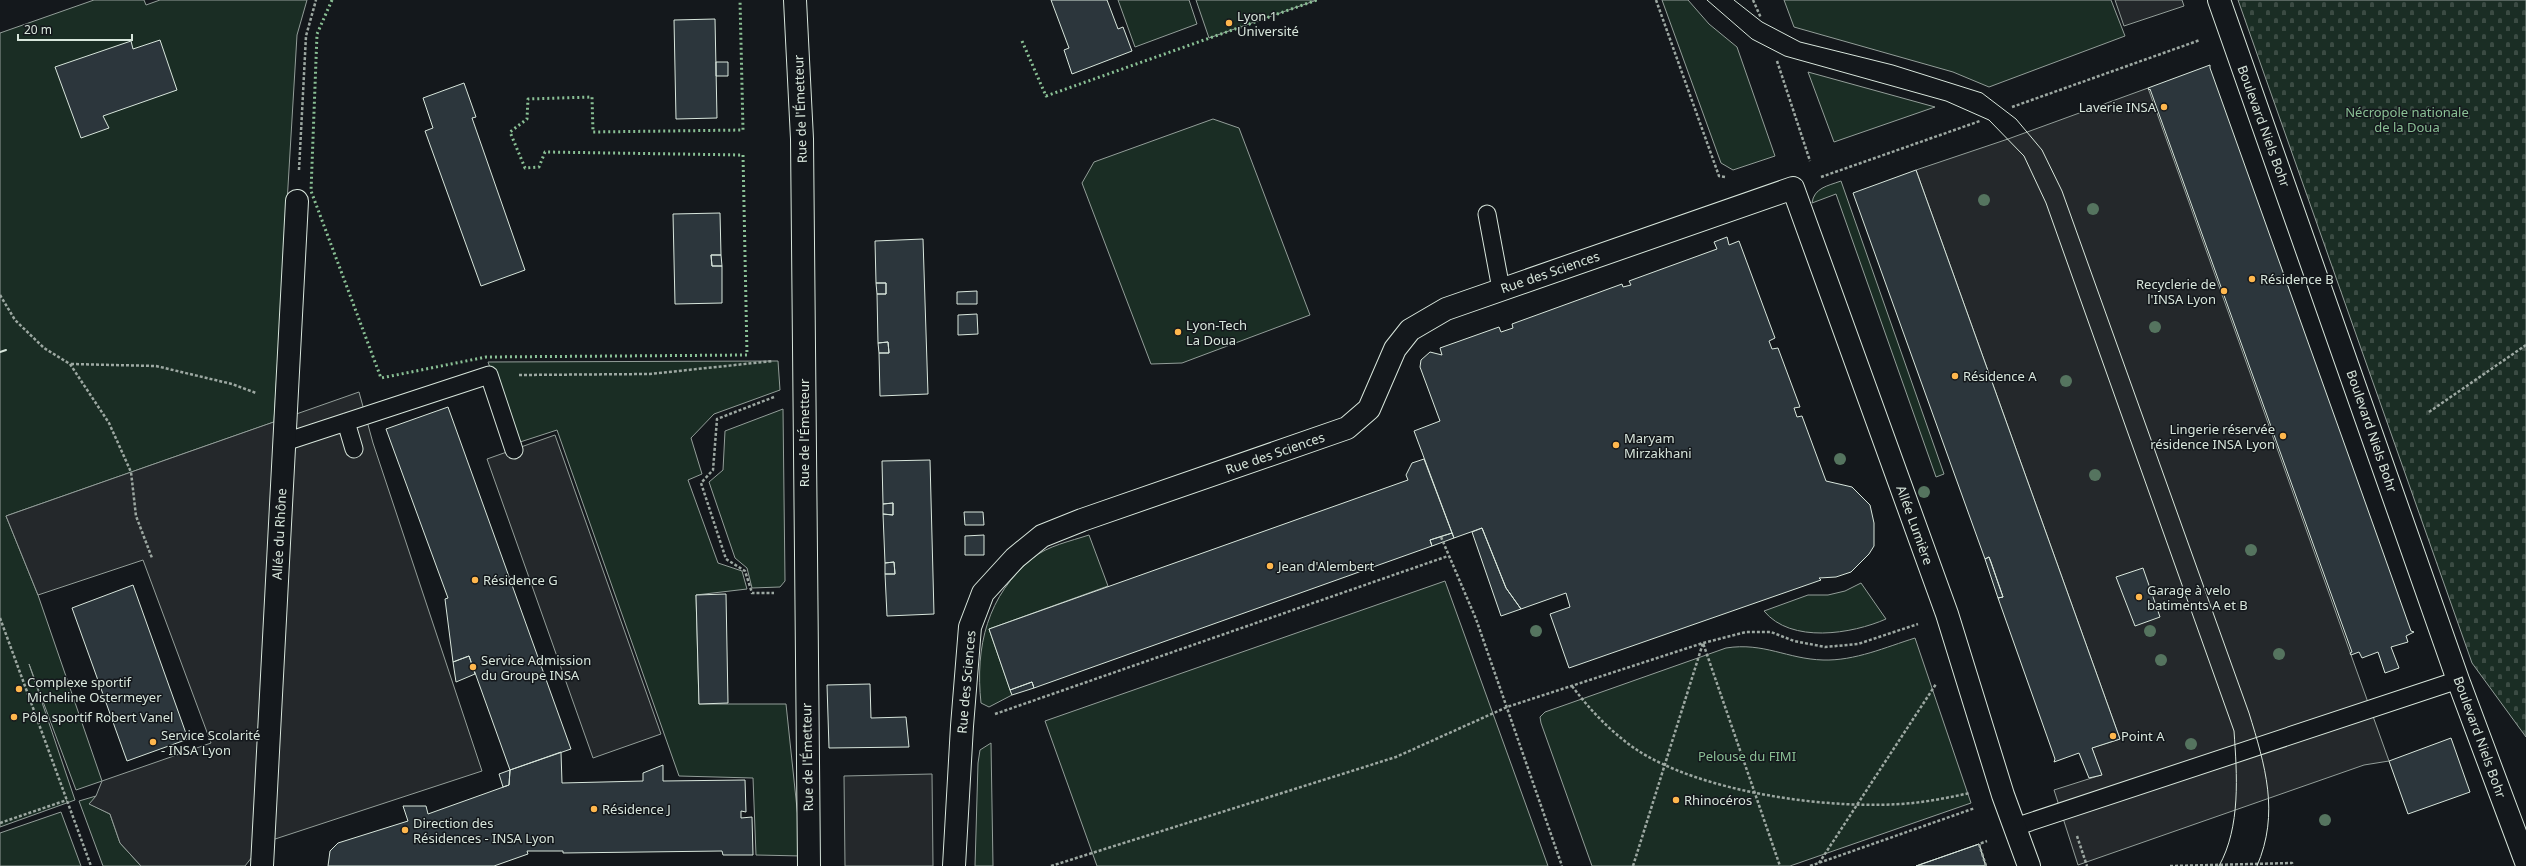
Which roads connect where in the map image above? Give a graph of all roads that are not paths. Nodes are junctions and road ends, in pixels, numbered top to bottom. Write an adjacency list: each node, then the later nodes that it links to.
1 (795, 0): 15 (street, Rue de l'Émetteur)
2 (2219, 0): 11 (street, Boulevard Niels Bohr)
3 (1793, 188): 6 (street, Rue des Sciences); 12 (street, Allée Lumière)
4 (297, 201): 8 (street, Allée du Rhône)
5 (1487, 214): 6 (lane)
6 (1501, 289): 16 (street, Rue des Sciences)
7 (346, 422): 8 (lane); 9 (lane); 10 (lane)
8 (285, 442): 14 (street, Allée du Rhône)
9 (354, 449)
10 (514, 450)
11 (2458, 680): 12 (lane); 13 (street, Boulevard Niels Bohr)
12 (2015, 827): 17 (street, Allée Lumière)
13 (2526, 862)
14 (262, 866)
15 (809, 866)
16 (954, 866)
17 (2029, 866)

